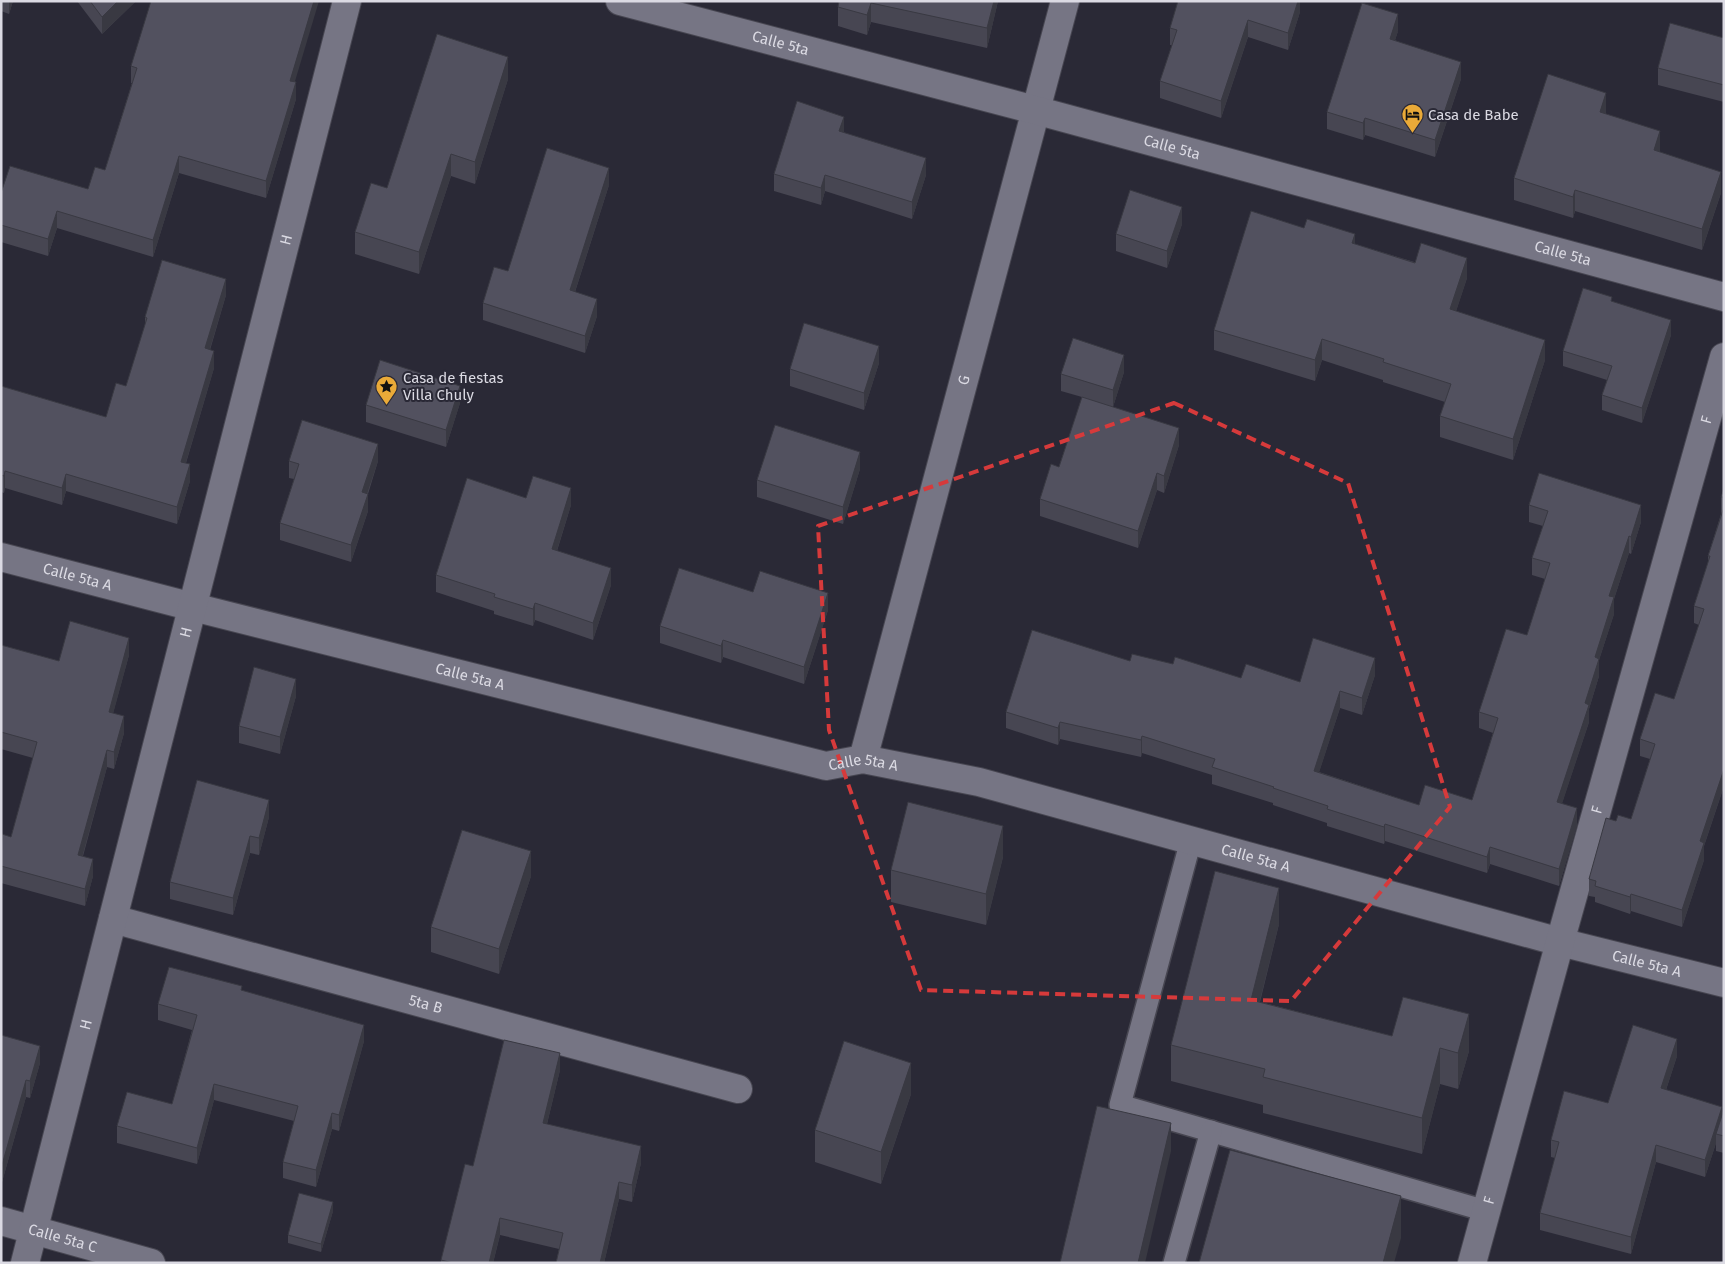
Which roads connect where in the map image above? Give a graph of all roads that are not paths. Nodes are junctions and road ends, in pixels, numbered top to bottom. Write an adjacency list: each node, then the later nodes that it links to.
1 (347, 1): 8 (street, H)
2 (620, 1): 4 (street, Calle 5ta)
3 (1065, 1): 4 (street, G)
4 (1035, 110): 5 (street, Calle 5ta); 9 (street, G)
5 (1724, 297)
6 (1724, 357): 12 (street, F)
7 (1, 557): 8 (street, Calle 5ta A)
8 (193, 607): 9 (street, Calle 5ta A); 11 (street, H)
9 (863, 759): 10 (street, Calle 5ta A)
10 (1191, 840): 12 (street, Calle 5ta A); 15 (lane)
11 (113, 920): 14 (street, 5ta B); 18 (street, H)
12 (1560, 942): 13 (street, Calle 5ta A); 16 (street, F)
13 (1724, 983)
14 (738, 1089)
15 (1211, 1131): 16 (lane); 21 (lane)
16 (1486, 1211): 22 (street, F)
17 (1, 1221): 18 (street, Calle 5ta C)
18 (34, 1230): 19 (street, H); 20 (street, Calle 5ta C)
19 (25, 1263)
20 (151, 1263)
21 (1174, 1263)
22 (1472, 1263)

